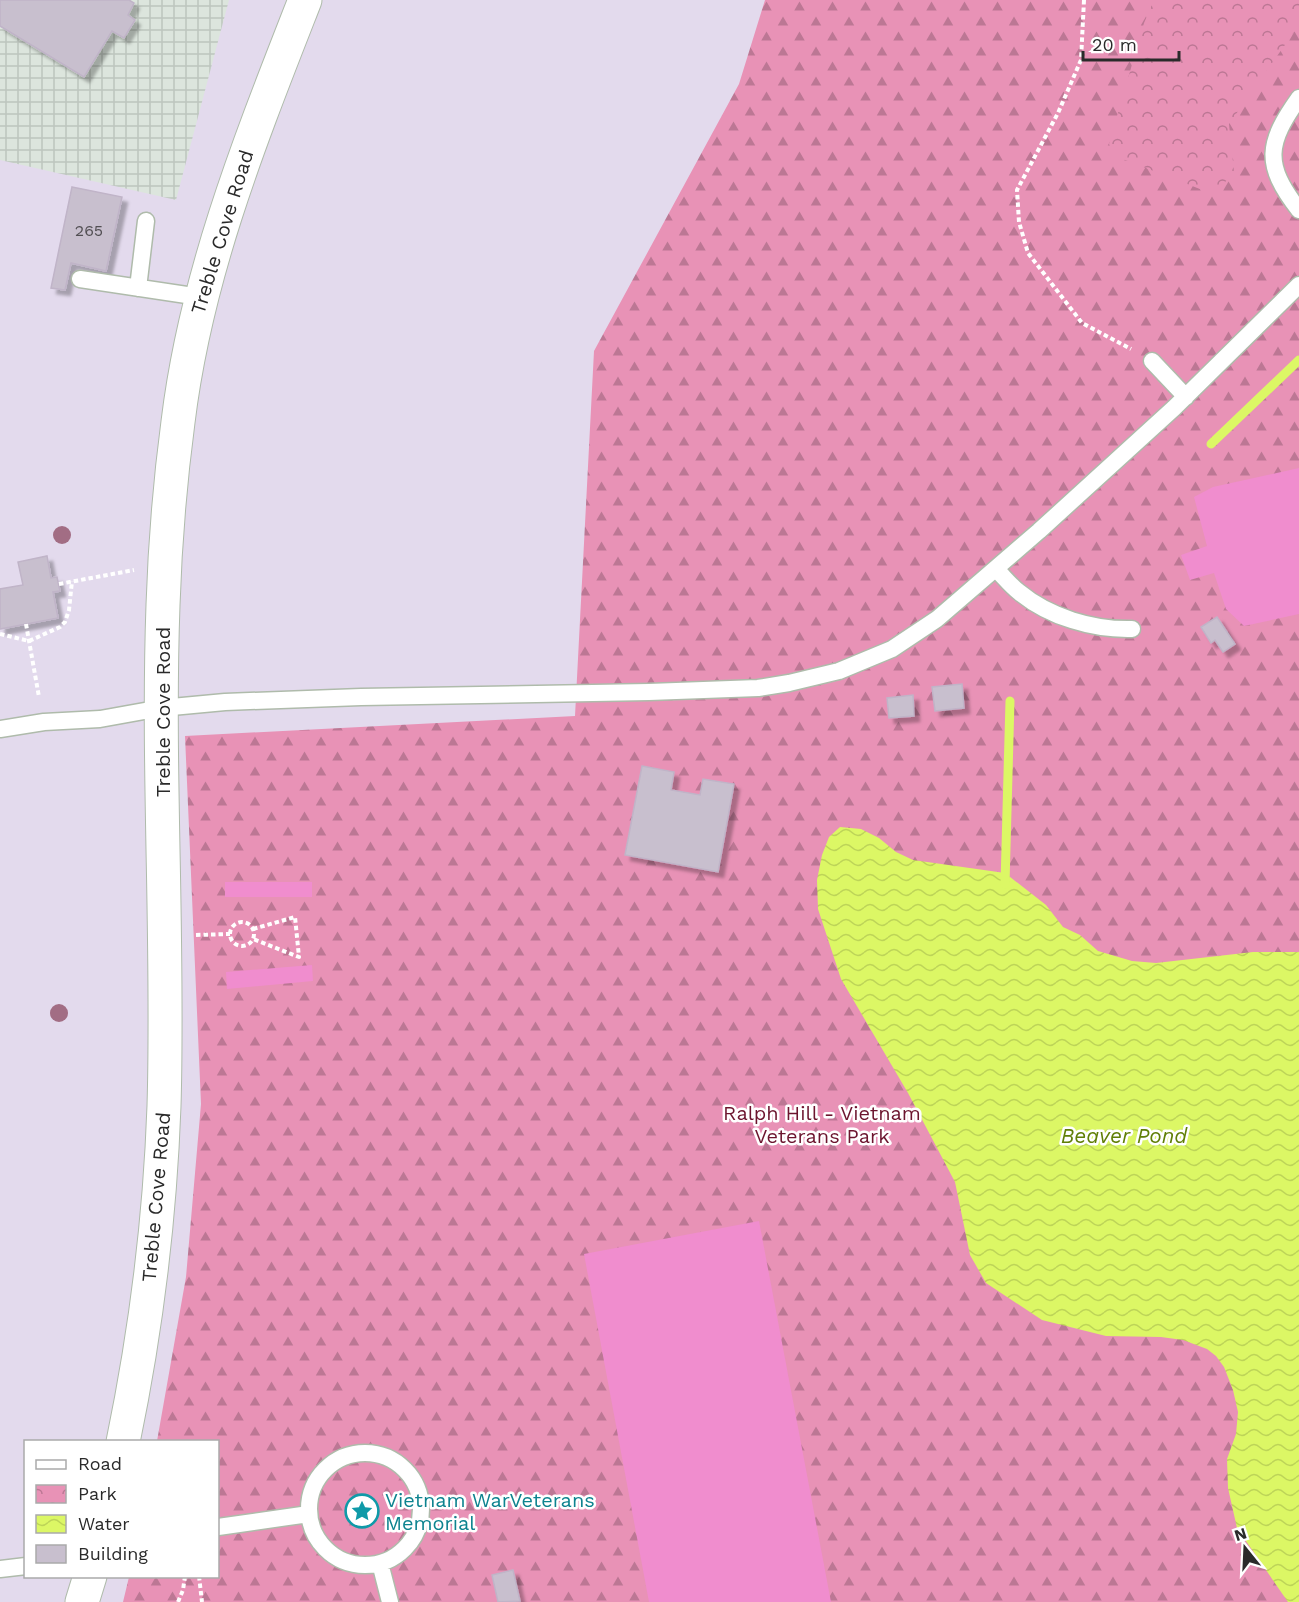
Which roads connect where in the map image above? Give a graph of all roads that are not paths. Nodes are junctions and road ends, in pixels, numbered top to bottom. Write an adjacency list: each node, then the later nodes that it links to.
1 (305, 0): 8 (main road, Treble Cove Road)
2 (1299, 98): 3 (lane)
3 (1299, 210)
4 (146, 221): 7 (lane)
5 (80, 279): 7 (lane)
6 (1299, 285): 10 (lane)
7 (138, 288): 8 (lane)
8 (200, 297): 13 (main road, Treble Cove Road)
9 (1152, 361): 10 (lane)
10 (1186, 397): 11 (lane)
11 (996, 569): 12 (lane); 13 (lane)
12 (1132, 629)
13 (161, 708): 14 (lane); 15 (main road, Treble Cove Road)
14 (0, 729)
15 (123, 1440)
16 (309, 1514): 17 (lane); 18 (lane); 18 (lane)
17 (219, 1527)
18 (380, 1563): 23 (lane)
19 (24, 1566): 20 (lane)
20 (0, 1569)
21 (89, 1578): 22 (main road)
22 (82, 1602)
23 (390, 1602)

